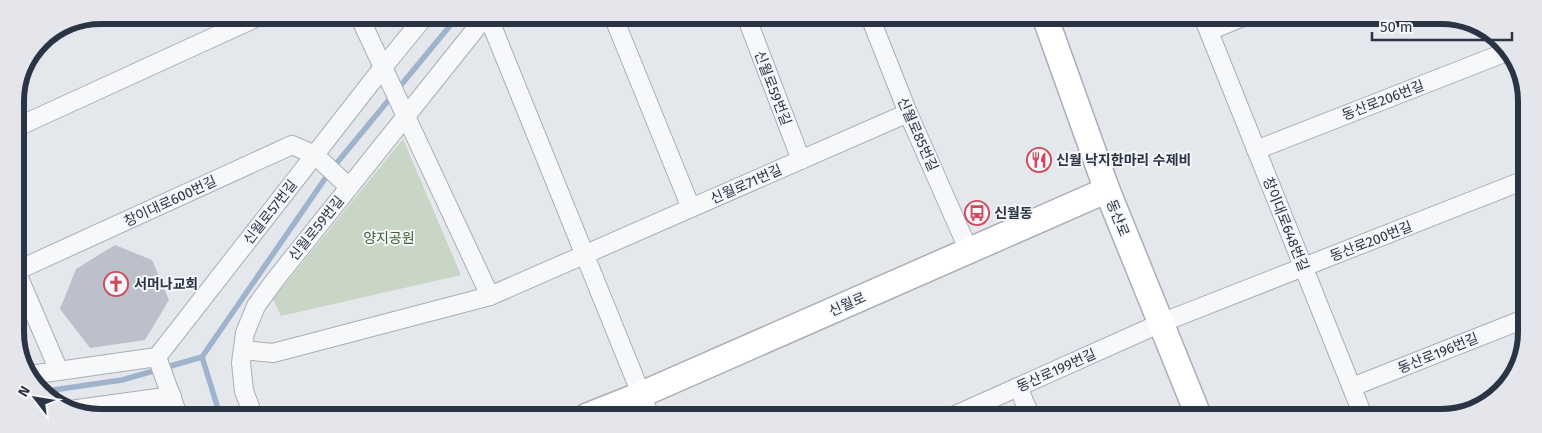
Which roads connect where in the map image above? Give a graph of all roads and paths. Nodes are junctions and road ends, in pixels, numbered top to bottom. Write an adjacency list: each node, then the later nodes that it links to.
1 (242, 24): 15 (street)
2 (363, 24): 12 (street)
3 (420, 24): 12 (street, 신월로57번길)
4 (480, 24): 13 (street, 신월로59번길)
5 (490, 24): 24 (street)
6 (616, 24): 22 (street)
7 (749, 24): 18 (street, 신월로59번길)
8 (873, 24): 14 (street, 신월로85번길)
9 (1048, 24): 21 (street, 동산로)
10 (1206, 24): 16 (street, 창이대로648번길)
11 (1502, 54): 16 (street, 동산로206번길)
12 (387, 73): 13 (street); 17 (street, 신월로57번길)
13 (404, 110): 20 (street, 신월로59번길); 28 (street)
14 (908, 113): 18 (street, 신월로71번길); 23 (street, 신월로85번길)
15 (24, 124)
16 (1256, 150): 26 (street, 창이대로648번길)
17 (318, 158): 20 (street, 창이대로600번길); 25 (street, 창이대로600번길); 32 (street, 신월로57번길)
18 (801, 160): 22 (street, 신월로71번길)
19 (1518, 183): 26 (street, 동산로200번길)
20 (346, 184): 31 (street, 신월로59번길)
21 (1107, 190): 23 (street, 신월로); 30 (street, 동산로)
22 (691, 208): 24 (street, 신월로71번길)
23 (970, 251): 38 (street, 신월로)
24 (584, 255): 28 (street); 38 (street)
25 (24, 267)
26 (1303, 267): 30 (street, 동산로200번길); 36 (street, 창이대로648번길)
27 (24, 290): 33 (street, 창이대로600번길)
28 (490, 296): 31 (street)
29 (1518, 321): 36 (street, 동산로196번길)
30 (1161, 323): 35 (street, 동산로199번길); 45 (street, 동산로)
31 (243, 350): 41 (street, 신월로59번길)
32 (157, 358): 33 (street); 37 (street)
33 (59, 371): 34 (street)
34 (44, 373)
35 (1018, 387): 43 (street, 동산로199번길); 44 (street)
36 (1352, 387): 46 (street, 창이대로648번길)
37 (169, 388): 39 (street); 40 (street)
38 (645, 406): 42 (street, 신월로)
39 (83, 407)
40 (176, 409)
41 (250, 409)
42 (628, 409)
43 (969, 409)
44 (1028, 409)
45 (1196, 409)
46 (1361, 409)

